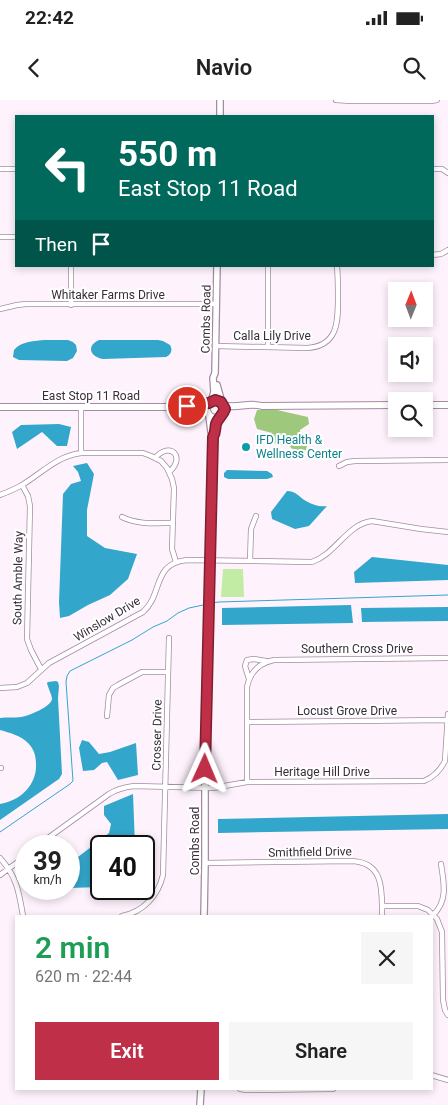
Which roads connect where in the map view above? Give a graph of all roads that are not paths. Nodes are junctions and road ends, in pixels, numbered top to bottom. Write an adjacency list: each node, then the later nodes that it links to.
1 (220, 100): 5 (street)
2 (336, 100): 4 (street)
3 (437, 100): 4 (street)
4 (370, 101)
5 (220, 115)
6 (0, 169): 7 (street)
7 (15, 169)
8 (434, 169): 9 (street)
9 (447, 172)
10 (0, 237): 11 (street)
11 (15, 237)
12 (71, 267): 17 (street)
13 (217, 267): 16 (street, Combs Road)
14 (268, 267): 20 (street)
15 (338, 267): 20 (street, Calla Lily Drive)
16 (216, 304): 17 (street, Whitaker Farms Drive); 19 (street, Combs Road)
17 (71, 305): 18 (street, Whitaker Farms Drive)
18 (0, 310)
19 (216, 346): 20 (street, Calla Lily Drive); 21 (street, Combs Road)
20 (268, 347)
21 (215, 373): 22 (street, Combs Road); 23 (street, Combs Road)
22 (210, 402): 23 (main road); 30 (main road, East Stop 11 Road); 31 (main road)
23 (223, 404): 27 (main road); 32 (main road)
24 (388, 405): 27 (main road)
25 (433, 405): 26 (main road)
26 (448, 405)
27 (262, 406): 32 (main road)
28 (0, 407): 29 (main road, East Stop 11 Road)
29 (81, 407): 30 (main road, East Stop 11 Road); 34 (street)
30 (182, 407): 31 (main road, East Stop 11 Road)
31 (208, 414): 32 (main road); 33 (street, Combs Road)
32 (221, 416): 33 (street, Combs Road)
33 (213, 437): 45 (street, Combs Road)
34 (82, 453): 35 (street); 39 (street)
35 (155, 458): 38 (street); 38 (street)
36 (448, 460): 37 (street)
37 (339, 466)
38 (169, 472): 43 (street)
39 (22, 485): 40 (street); 51 (street, South Amble Way)
40 (0, 495)
41 (256, 516): 46 (street)
42 (122, 517): 43 (street)
43 (173, 523): 47 (street)
44 (448, 532): 46 (street)
45 (210, 560): 46 (street); 47 (street); 61 (street, Combs Road)
46 (250, 561)
47 (176, 562): 51 (street, Winslow Drive)
48 (169, 638): 52 (street, Crosser Drive)
49 (448, 658): 50 (street, Southern Cross Drive)
50 (266, 661): 53 (street); 53 (street, Southern Cross Drive)
51 (41, 669): 54 (street, Winslow Drive)
52 (168, 672): 56 (street); 60 (street, Crosser Drive)
53 (249, 679): 58 (street)
54 (0, 688)
55 (448, 714): 57 (street)
56 (107, 716)
57 (447, 720): 58 (street, Locust Grove Drive); 59 (street, Heritage Hill Drive)
58 (247, 722): 59 (street)
59 (247, 782): 61 (street, Heritage Hill Drive)
60 (165, 787): 61 (street, Heritage Hill Drive); 62 (street, Heritage Hill Drive); 72 (street, Crosser Drive)
61 (205, 788): 64 (street, Combs Road)
62 (53, 835)
63 (0, 858): 67 (street)
64 (205, 863): 69 (street, Smithfield Drive); 73 (street, Combs Road)
65 (15, 864): 67 (street)
66 (440, 864): 70 (street)
67 (9, 868): 68 (street); 71 (street)
68 (0, 875)
69 (382, 906): 70 (street); 74 (street, Smithfield Drive)
70 (433, 914): 75 (street)
71 (22, 915)
72 (125, 915)
73 (204, 915)
74 (382, 915)
75 (445, 974): 76 (street)
76 (448, 1015)
77 (433, 1076): 78 (street)
78 (448, 1080)
79 (201, 1090): 80 (street)
80 (200, 1105)

